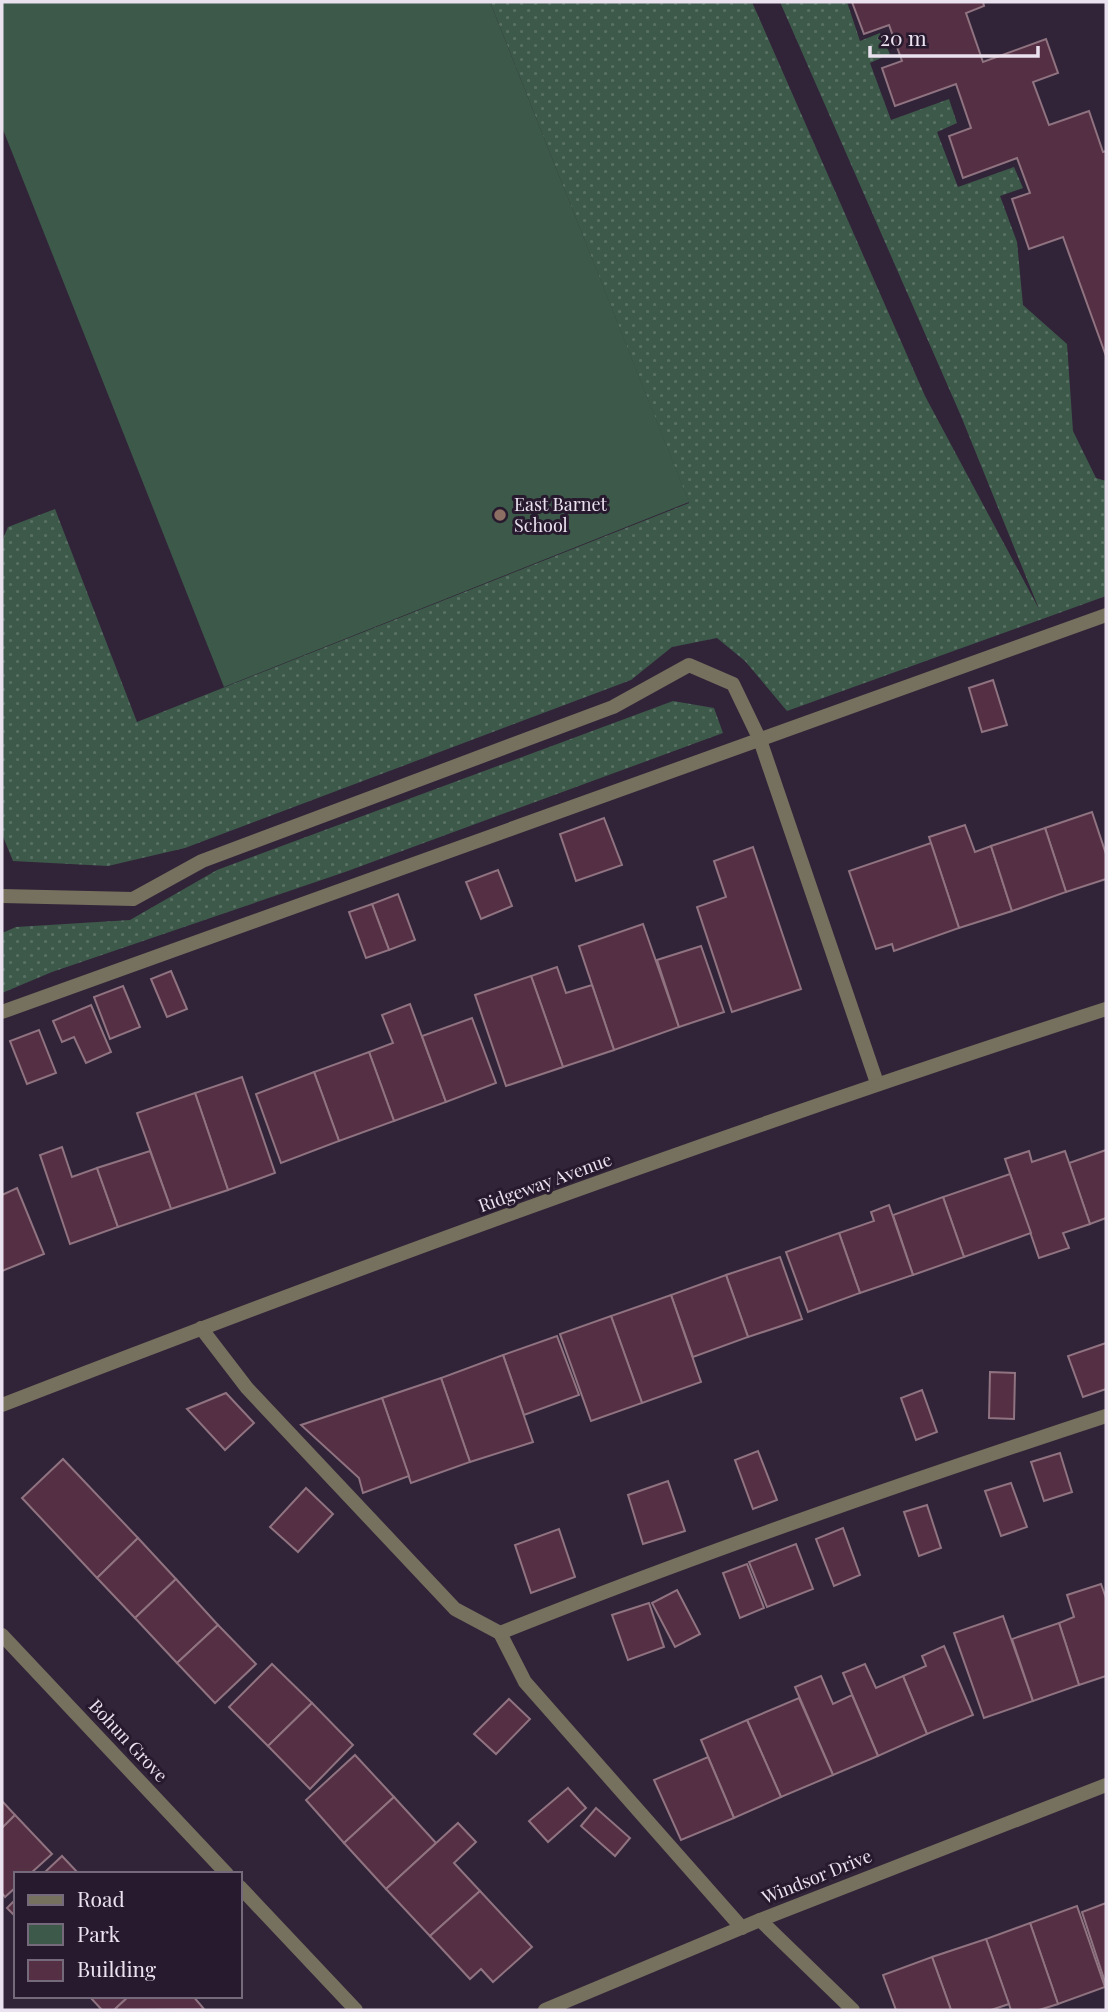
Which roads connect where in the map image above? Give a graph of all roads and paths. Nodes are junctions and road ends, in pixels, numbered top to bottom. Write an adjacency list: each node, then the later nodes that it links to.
1 (1106, 615): 2 (street)
2 (761, 740): 3 (street); 5 (street); 6 (street)
3 (2, 896)
4 (1106, 1009): 6 (street, Ridgeway Avenue)
5 (2, 1012)
6 (877, 1083): 7 (street, Ridgeway Avenue)
7 (201, 1328): 8 (street, Ridgeway Avenue); 10 (street)
8 (2, 1405)
9 (1106, 1416): 10 (street)
10 (500, 1633): 16 (street)
11 (2, 1635): 13 (street, Bohun Grove)
12 (1106, 1785): 15 (street, Windsor Drive)
13 (225, 1872)
14 (242, 1889): 17 (street)
15 (760, 1920): 16 (street, Windsor Drive); 19 (street)
16 (742, 1928): 18 (street, Windsor Drive)
17 (356, 2010)
18 (545, 2010)
19 (853, 2010)

